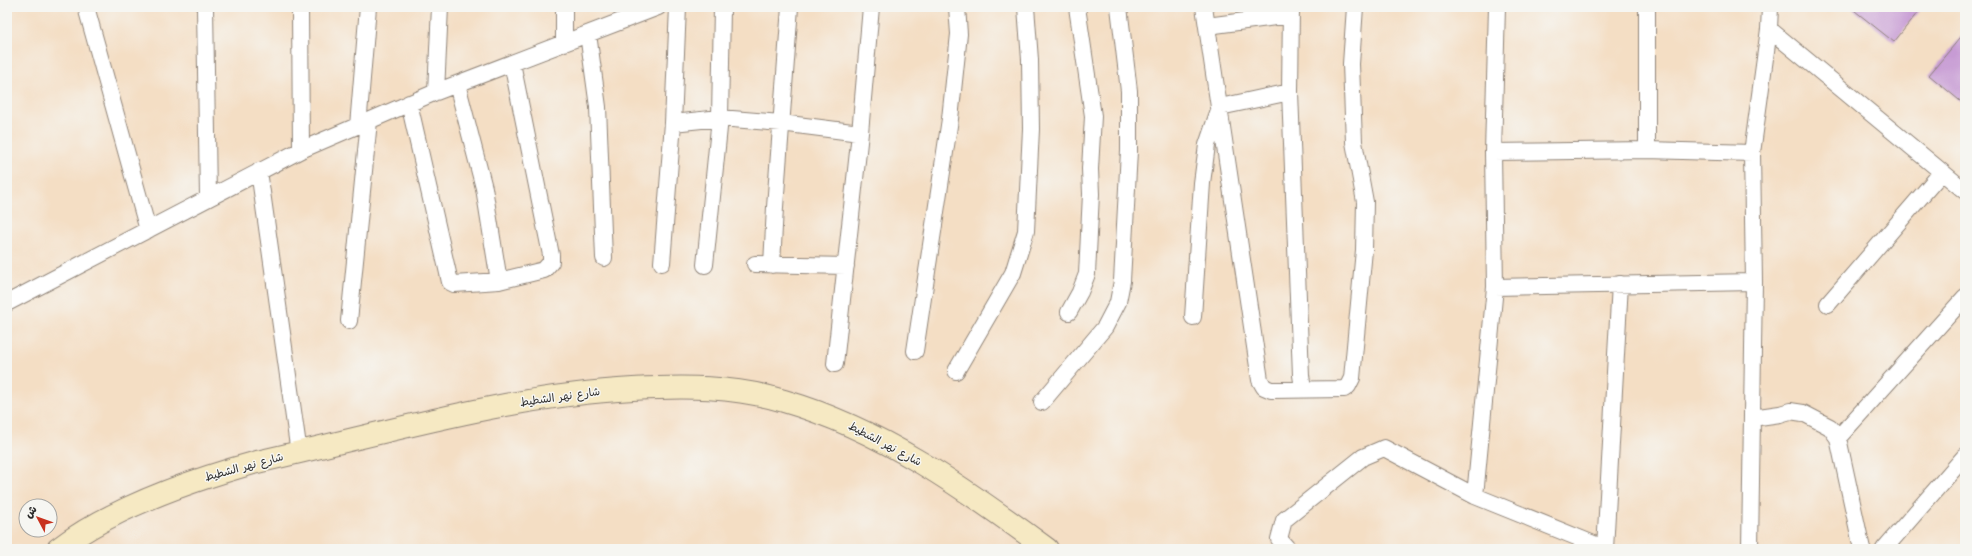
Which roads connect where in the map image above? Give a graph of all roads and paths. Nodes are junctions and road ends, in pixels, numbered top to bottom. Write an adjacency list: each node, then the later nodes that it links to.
1 (86, 7): 45 (street)
2 (205, 7): 44 (street)
3 (300, 7): 37 (street)
4 (368, 7): 33 (street)
5 (440, 7): 28 (street)
6 (564, 7): 25 (street)
7 (658, 7): 24 (street)
8 (678, 7): 34 (street)
9 (722, 7): 32 (street)
10 (790, 7): 35 (street)
11 (871, 7): 36 (street)
12 (957, 7): 62 (street)
13 (1026, 7): 64 (street)
14 (1077, 7): 59 (street)
15 (1119, 7): 66 (street)
16 (1204, 7): 22 (street)
17 (1355, 7): 65 (street)
18 (1497, 7): 39 (street)
19 (1647, 7): 38 (street)
20 (1770, 7): 23 (street)
21 (1291, 11): 22 (street); 29 (street)
22 (1207, 26): 31 (street)
23 (1769, 29): 40 (street); 42 (street)
24 (588, 34): 25 (street); 46 (street)
25 (564, 43): 26 (street)
26 (512, 63): 27 (street); 52 (street)
27 (457, 84): 28 (street); 52 (street)
28 (436, 92): 30 (street)
29 (1290, 92): 31 (street); 65 (street)
30 (410, 103): 33 (street); 52 (street)
31 (1220, 107): 60 (street); 65 (street)
32 (720, 118): 34 (street); 35 (street); 50 (street)
33 (363, 123): 37 (street); 61 (street)
34 (673, 123): 47 (street)
35 (781, 123): 36 (street); 49 (street)
36 (860, 133): 51 (street)
37 (301, 150): 41 (street)
38 (1647, 150): 39 (street); 40 (street)
39 (1493, 152): 55 (street)
40 (1752, 153): 53 (street)
41 (259, 171): 44 (street); 69 (street)
42 (1942, 172): 43 (street); 58 (street)
43 (1965, 191)
44 (208, 197): 45 (street)
45 (148, 230): 57 (street)
46 (604, 258)
47 (662, 263)
48 (755, 264): 49 (street)
49 (772, 264): 51 (street)
50 (705, 265)
51 (846, 266): 63 (street)
52 (499, 280)
53 (1754, 282): 54 (street); 67 (street)
54 (1620, 284): 55 (street); 75 (street)
55 (1495, 287): 71 (street)
56 (1965, 297): 68 (street)
57 (7, 303)
58 (1828, 304)
59 (1069, 312)
60 (1193, 317)
61 (349, 321)
62 (914, 351)
63 (835, 364)
64 (956, 371)
65 (1303, 388)
66 (1042, 402)
67 (1752, 418): 68 (street); 76 (street)
68 (1838, 438): 77 (street)
69 (299, 453): 72 (main road, شارع نهر الشطيط); 73 (main road, شارع نهر الشطيط)
70 (1965, 456): 78 (street)
71 (1475, 496): 74 (street); 75 (street)
72 (58, 549)
73 (1047, 549)
74 (1288, 549)
75 (1606, 549)
76 (1750, 549)
77 (1862, 549)
78 (1884, 549)

